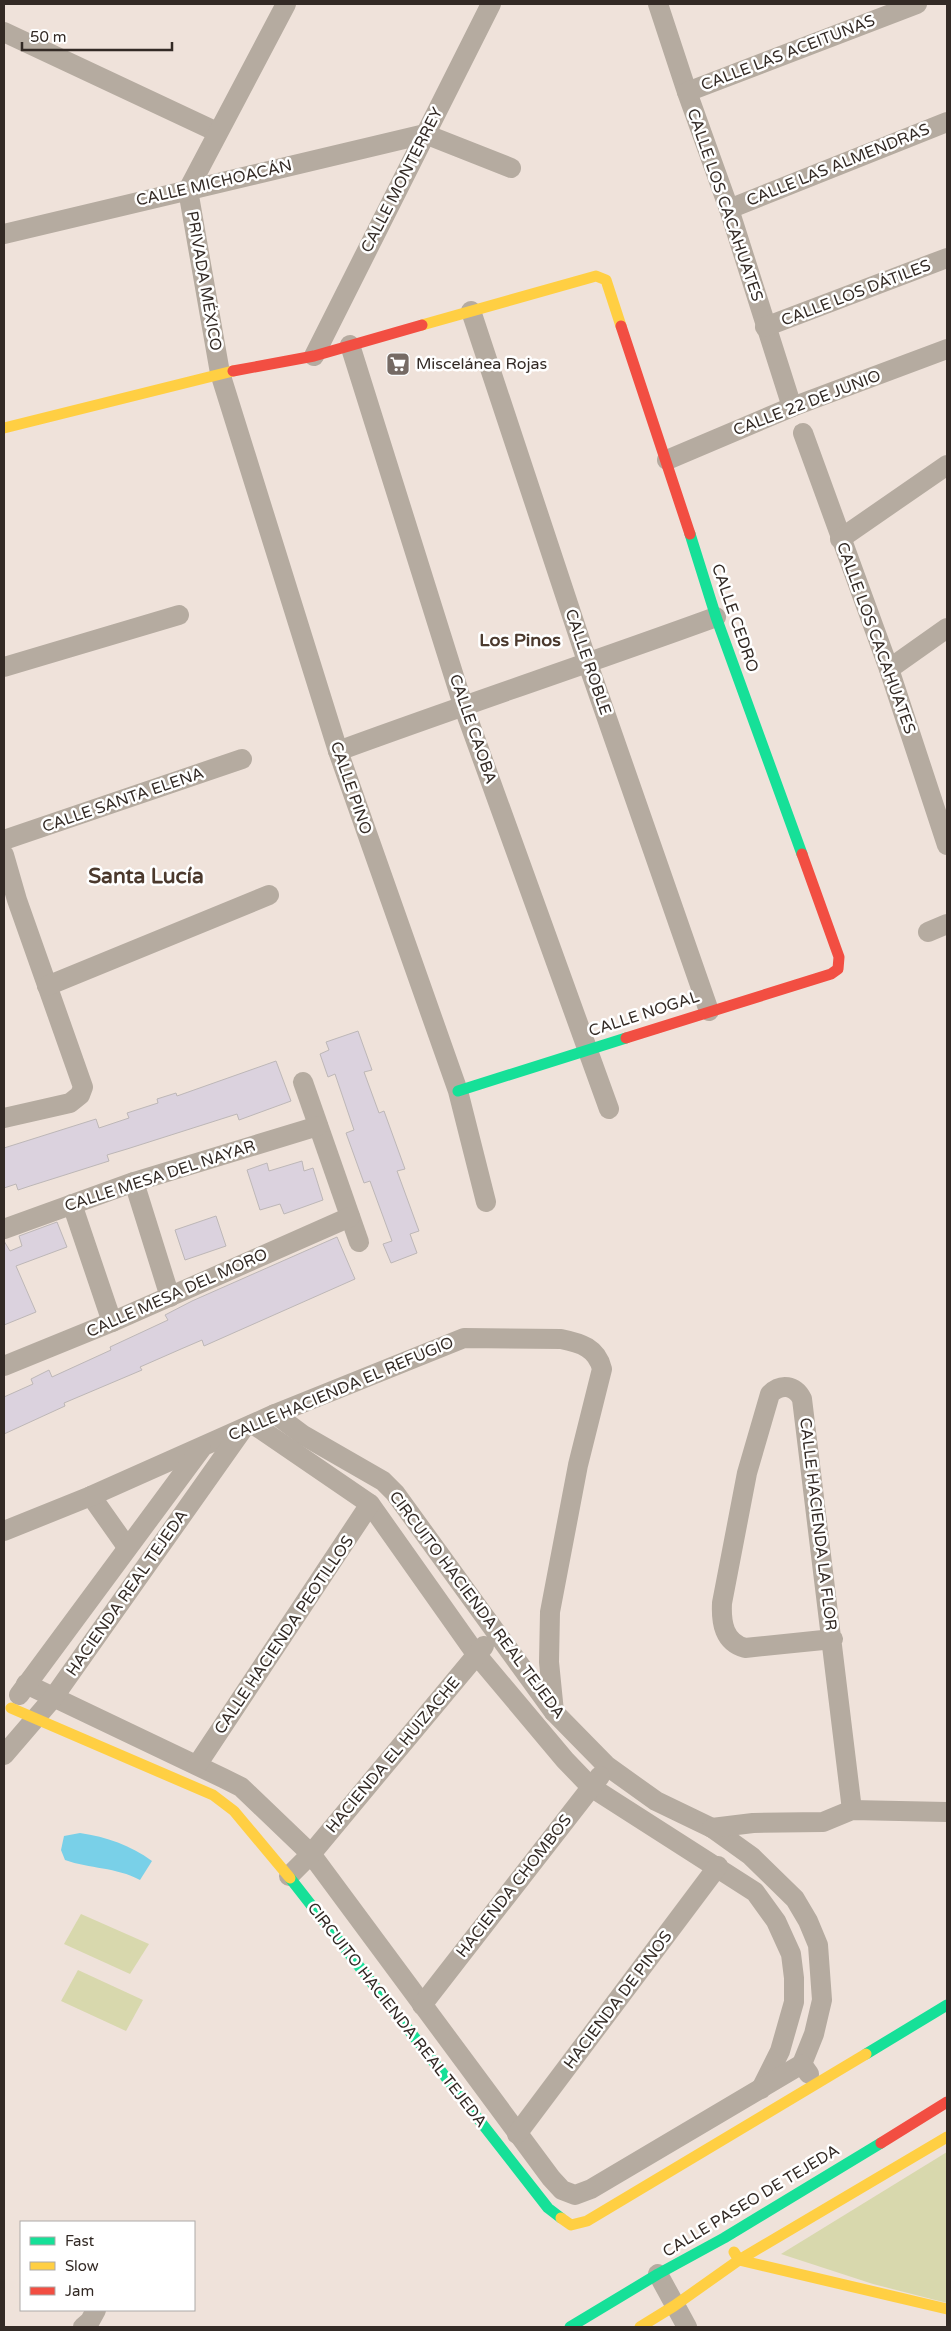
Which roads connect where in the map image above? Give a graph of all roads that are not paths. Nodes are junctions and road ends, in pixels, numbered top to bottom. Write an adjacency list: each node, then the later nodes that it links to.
1 (286, 4): 8 (street)
2 (491, 4): 9 (street, CALLE MONTERREY)
3 (658, 4): 6 (street, CALLE LOS CACAHUATES)
4 (917, 4): 6 (street, CALLE LAS ACEITUNAS)
5 (4, 32): 8 (street)
6 (687, 92): 12 (street, CALLE LOS CACAHUATES)
7 (947, 122): 12 (street, CALLE LAS ALMENDRAS)
8 (217, 132): 11 (street)
9 (425, 134): 10 (street); 11 (street, CALLE MICHOACÁN); 19 (street, CALLE MONTERREY)
10 (511, 168)
11 (188, 190): 13 (street, CALLE MICHOACÁN); 20 (street, PRIVADA MÉXICO)
12 (729, 209): 16 (street, CALLE LOS CACAHUATES)
13 (4, 234)
14 (947, 258): 16 (street, CALLE LOS DÁTILES)
15 (472, 311): 17 (street); 24 (street, CALLE CEDRO); 30 (street, CALLE ROBLE)
16 (765, 327): 21 (street, CALLE LOS CACAHUATES)
17 (350, 345): 19 (street); 33 (street, CALLE CAOBA)
18 (947, 350): 21 (street, CALLE 22 DE JUNIO)
19 (314, 356): 20 (street)
20 (220, 373): 22 (street); 34 (street, CALLE PINO)
21 (792, 407): 24 (street, CALLE 22 DE JUNIO)
22 (4, 428)
23 (803, 432): 26 (street, CALLE LOS CACAHUATES)
24 (667, 460): 28 (street, CALLE CEDRO)
25 (947, 465): 26 (street)
26 (840, 538): 32 (street, CALLE LOS CACAHUATES)
27 (179, 615): 31 (street)
28 (716, 617): 30 (street); 44 (street, CALLE CEDRO)
29 (947, 628): 32 (street)
30 (588, 664): 33 (street); 46 (street, CALLE ROBLE)
31 (4, 667)
32 (889, 669): 36 (street, CALLE LOS CACAHUATES)
33 (463, 705): 34 (street); 47 (street, CALLE CAOBA)
34 (338, 751): 49 (street, CALLE PINO)
35 (242, 759): 37 (street, CALLE SANTA ELENA)
36 (941, 800): 38 (street, CALLE LOS CACAHUATES)
37 (4, 840)
38 (947, 845)
39 (4, 854): 40 (street)
40 (10, 893): 45 (street)
41 (269, 895): 45 (street)
42 (947, 924): 43 (street)
43 (928, 932)
44 (838, 968): 46 (street, CALLE NOGAL)
45 (47, 986): 51 (street)
46 (709, 1011): 47 (street, CALLE NOGAL)
47 (588, 1049): 49 (street, CALLE NOGAL); 50 (street, CALLE CAOBA)
48 (303, 1082): 52 (street)
49 (458, 1091): 54 (street, CALLE PINO)
50 (609, 1109)
51 (4, 1118)
52 (318, 1126): 53 (street, CALLE MESA DEL NAYAR); 56 (street)
53 (134, 1182): 55 (street, CALLE MESA DEL NAYAR); 59 (street)
54 (486, 1202)
55 (72, 1204): 57 (street, CALLE MESA DEL NAYAR); 60 (street)
56 (350, 1217): 58 (street); 59 (street, CALLE MESA DEL MORO)
57 (4, 1229)
58 (359, 1242)
59 (170, 1297): 60 (street, CALLE MESA DEL MORO)
60 (112, 1322): 61 (street, CALLE MESA DEL MORO)
61 (4, 1366)
62 (275, 1414): 63 (street, CALLE HACIENDA EL REFUGIO); 69 (street, CIRCUITO HACIENDA REAL TEJEDA); 75 (street, CALLE HACIENDA EL REFUGIO)
63 (249, 1426): 64 (street, CALLE HACIENDA EL REFUGIO); 66 (street, CIRCUITO HACIENDA REAL TEJEDA); 73 (street, HACIENDA REAL TEJEDA)
64 (202, 1448): 65 (street, CALLE HACIENDA EL REFUGIO); 68 (street, HACIENDA REAL TEJEDA)
65 (91, 1496): 67 (street, CALLE HACIENDA EL REFUGIO); 68 (street, HACIENDA REAL TEJEDA)
66 (370, 1504): 71 (street, CIRCUITO HACIENDA REAL TEJEDA); 78 (street, CALLE HACIENDA PEOTILLOS)
67 (4, 1531)
68 (127, 1547): 72 (street, HACIENDA REAL TEJEDA)
69 (496, 1633): 71 (street, HACIENDA EL HUIZACHE); 75 (street, CIRCUITO HACIENDA REAL TEJEDA)
70 (833, 1640): 70 (street, CALLE HACIENDA LA FLOR); 81 (street, CALLE HACIENDA LA FLOR)
71 (476, 1654): 80 (street, CIRCUITO HACIENDA REAL TEJEDA); 84 (street, HACIENDA EL HUIZACHE)
72 (26, 1684): 73 (street, CIRCUITO HACIENDA REAL TEJEDA); 74 (street, HACIENDA REAL TEJEDA)
73 (53, 1698): 76 (street, HACIENDA REAL TEJEDA); 78 (street, CIRCUITO HACIENDA REAL TEJEDA)
74 (7, 1712): 76 (street, CIRCUITO HACIENDA REAL TEJEDA)
75 (554, 1712): 79 (street, CIRCUITO HACIENDA REAL TEJEDA)
76 (36, 1718): 77 (street, HACIENDA REAL TEJEDA); 86 (street, CIRCUITO HACIENDA REAL TEJEDA)
77 (4, 1755)
78 (197, 1766): 84 (street, CIRCUITO HACIENDA REAL TEJEDA)
79 (607, 1766): 80 (street, HACIENDA CHOMBOS); 83 (street, CIRCUITO HACIENDA REAL TEJEDA)
80 (591, 1787): 85 (street, CIRCUITO HACIENDA REAL TEJEDA); 87 (street, HACIENDA CHOMBOS)
81 (852, 1810): 82 (street); 83 (street)
82 (947, 1812)
83 (712, 1828): 89 (street, CIRCUITO HACIENDA REAL TEJEDA)
84 (311, 1854): 86 (street, HACIENDA EL HUIZACHE); 87 (street, CIRCUITO HACIENDA REAL TEJEDA)
85 (718, 1866): 91 (street, CIRCUITO HACIENDA REAL TEJEDA); 94 (street, HACIENDA DE PINOS)
86 (289, 1876): 93 (street, CIRCUITO HACIENDA REAL TEJEDA)
87 (422, 2005): 94 (street, CIRCUITO HACIENDA REAL TEJEDA)
88 (947, 2006): 90 (street, CIRCUITO HACIENDA REAL TEJEDA)
89 (802, 2064): 90 (street); 91 (street, CIRCUITO HACIENDA REAL TEJEDA)
90 (816, 2084): 93 (street, CIRCUITO HACIENDA REAL TEJEDA)
91 (760, 2088): 93 (street); 94 (street, CIRCUITO HACIENDA REAL TEJEDA)
92 (947, 2102): 96 (street, CALLE PASEO DE TEJEDA)
93 (773, 2109)
94 (517, 2134)
95 (947, 2137): 97 (street)
96 (724, 2238): 97 (street); 98 (street, CALLE PASEO DE TEJEDA)
97 (739, 2260): 99 (street); 100 (street)
98 (658, 2274): 99 (street); 103 (street, CALLE PASEO DE TEJEDA)
99 (674, 2306): 104 (street); 105 (street)
100 (947, 2309)
101 (95, 2311): 102 (street)
102 (83, 2327)
103 (570, 2327)
104 (640, 2327)
105 (687, 2327)

